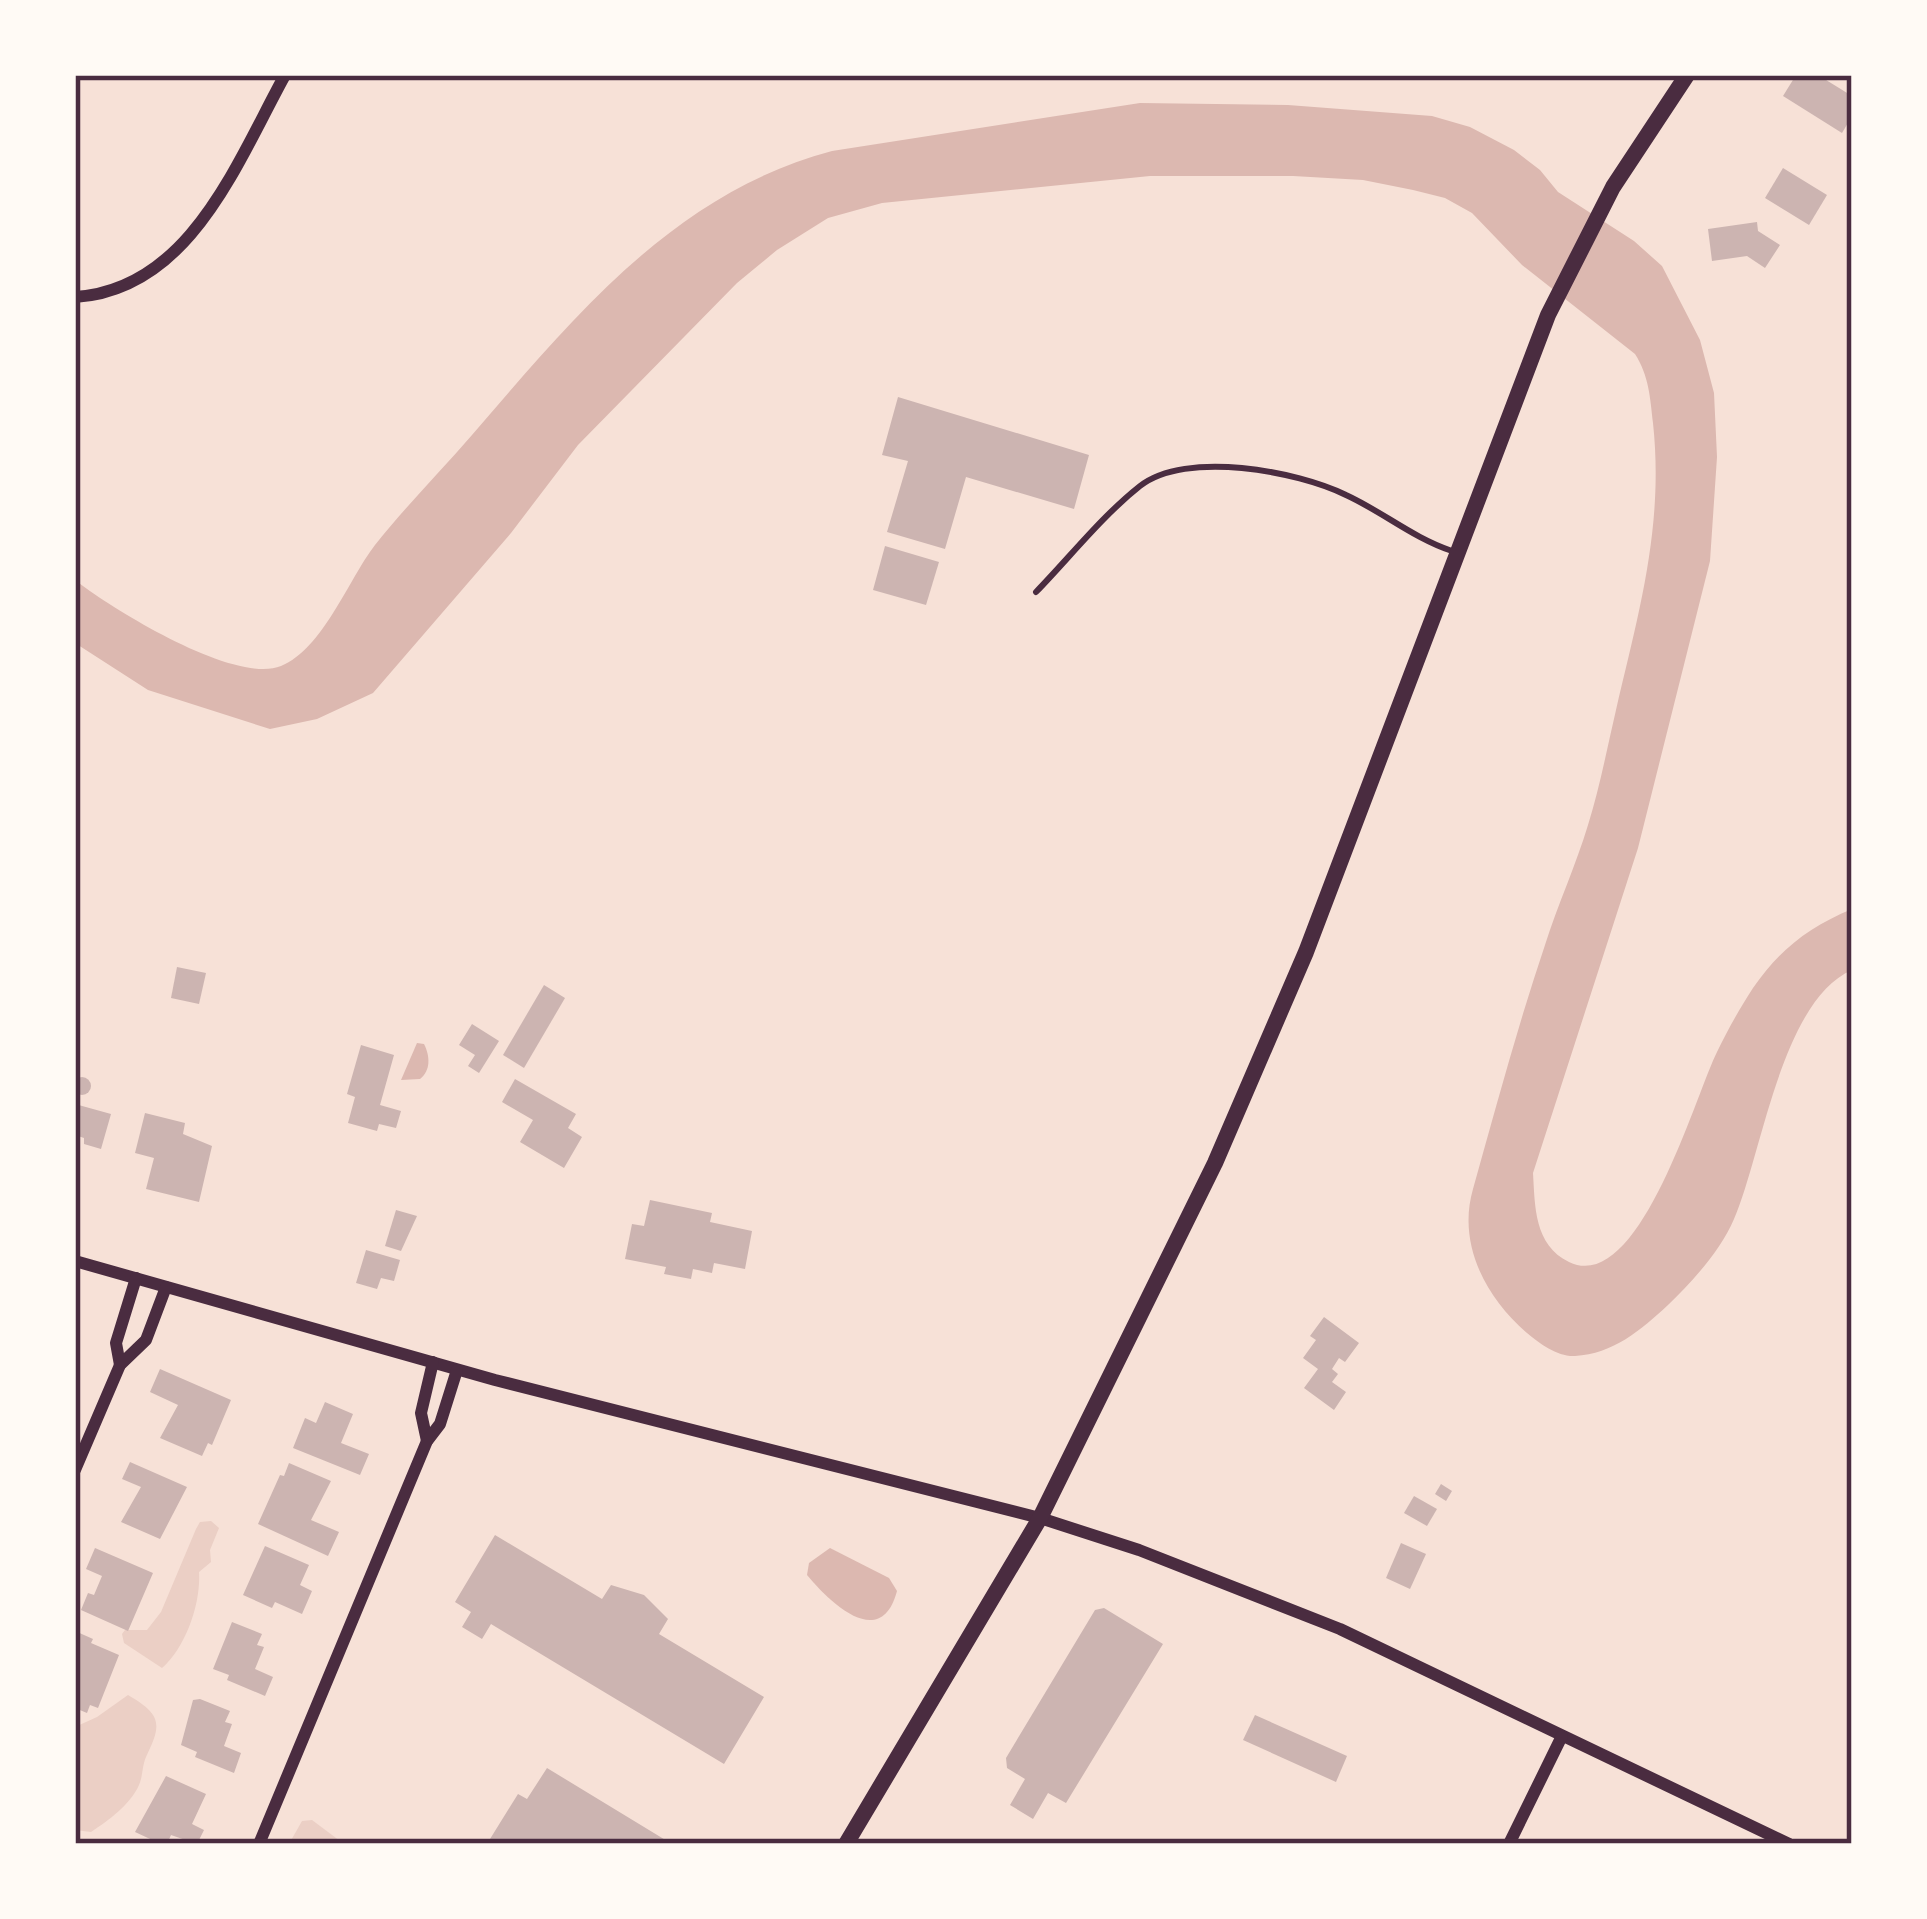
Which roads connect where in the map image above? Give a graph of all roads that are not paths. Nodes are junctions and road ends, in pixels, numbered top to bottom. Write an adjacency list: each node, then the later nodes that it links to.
1 (285, 75): 3 (street)
2 (1687, 75): 4 (main road)
3 (75, 297)
4 (1456, 552): 5 (lane); 14 (main road)
5 (1036, 592)
6 (75, 1261): 7 (street)
7 (136, 1278): 8 (street); 10 (street)
8 (166, 1287): 9 (street); 10 (street)
9 (433, 1363): 11 (street); 12 (street)
10 (120, 1364): 13 (street)
11 (457, 1370): 12 (street); 14 (street)
12 (427, 1441): 16 (street)
13 (75, 1470)
14 (1040, 1518): 15 (street); 17 (main road)
15 (1562, 1736): 18 (street); 19 (street)
16 (260, 1844)
17 (846, 1844)
18 (1509, 1844)
19 (1790, 1844)

